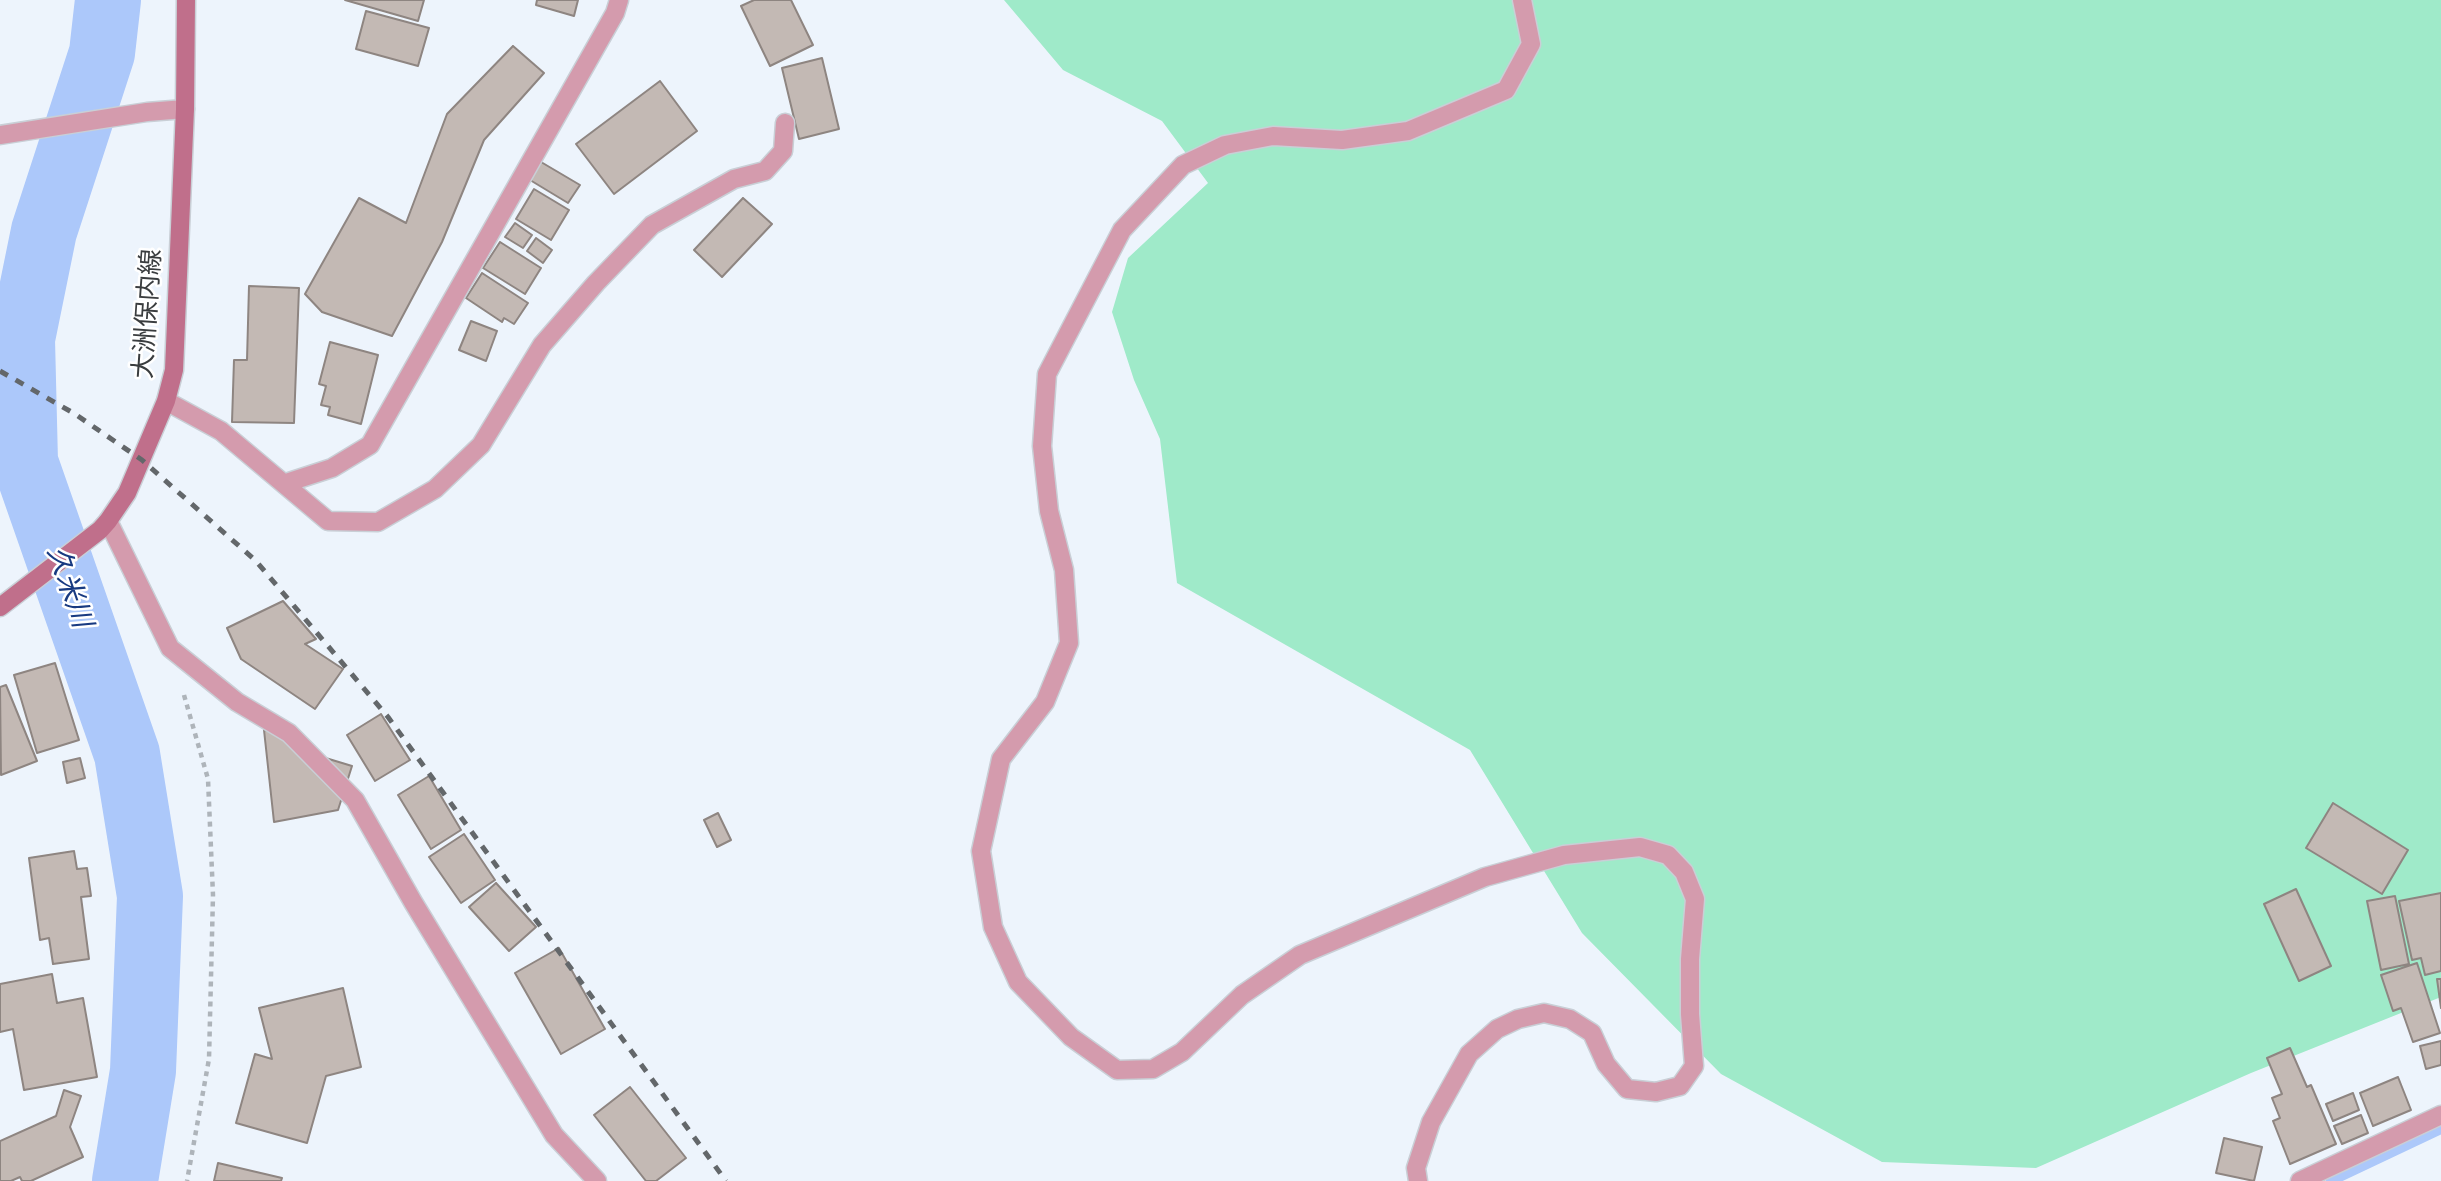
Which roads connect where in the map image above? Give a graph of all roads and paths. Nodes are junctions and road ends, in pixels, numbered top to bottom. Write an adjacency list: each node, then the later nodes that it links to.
1 (186, 0): 4 (main road, 大洲保内線)
2 (619, 0): 8 (street)
3 (1522, 0): 15 (street)
4 (185, 108): 6 (street); 7 (main road, 大洲保内線)
5 (785, 123): 8 (street)
6 (0, 135)
7 (166, 401): 8 (street); 9 (main road, 大洲保内線)
8 (286, 483)
9 (104, 526): 10 (main road, 大洲保内線); 11 (street)
10 (0, 607)
11 (170, 648): 13 (path); 14 (street)
12 (2441, 1115): 16 (street)
13 (187, 1181)
14 (597, 1181)
15 (1418, 1181)
16 (2300, 1181)

